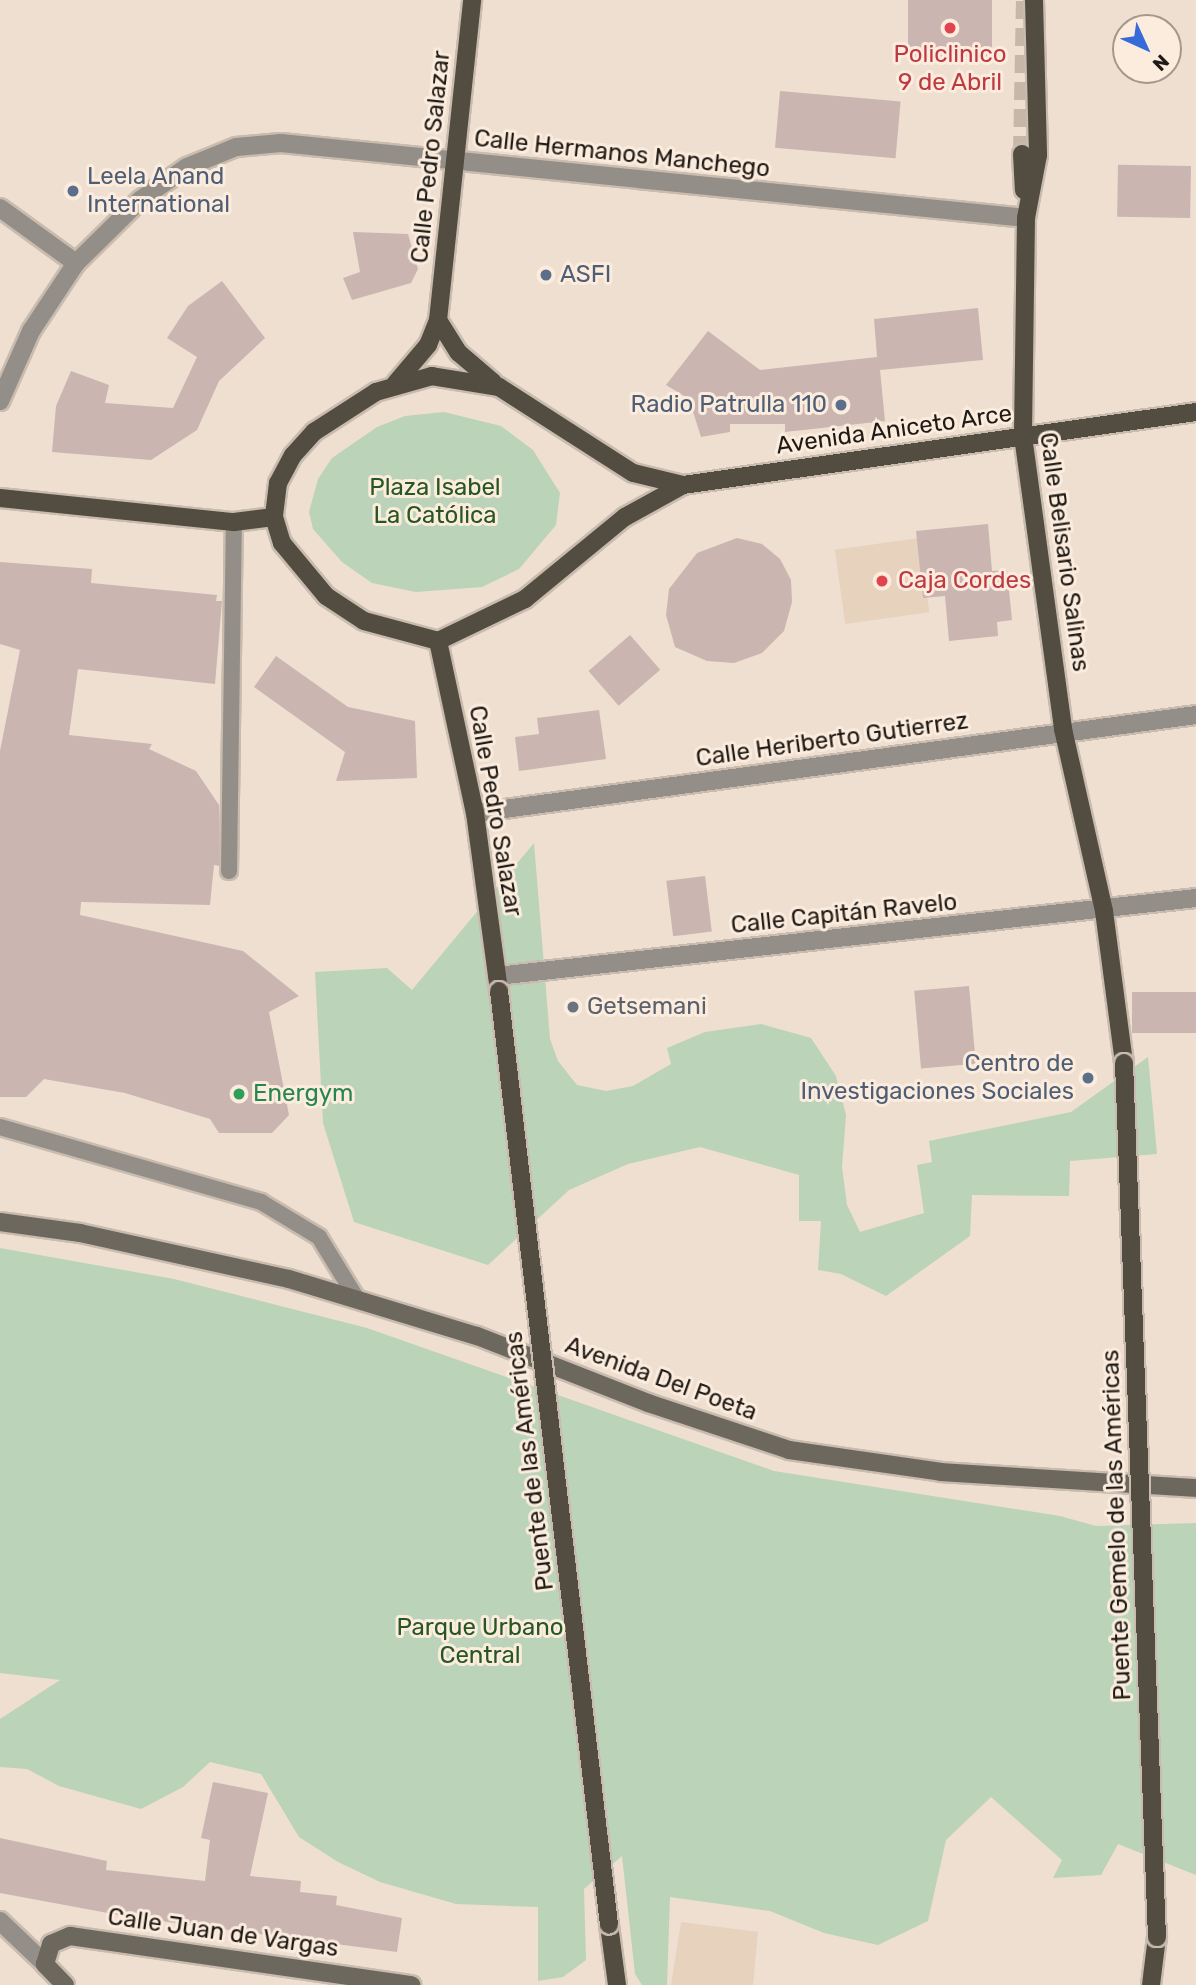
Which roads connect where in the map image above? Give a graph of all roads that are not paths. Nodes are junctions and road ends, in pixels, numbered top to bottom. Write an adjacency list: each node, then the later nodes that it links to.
1 (472, 0): 4 (main road, Calle Pedro Salazar)
2 (1034, 0): 6 (main road, Calle Belisario Salinas)
3 (1021, 154): 6 (main road)
4 (457, 163): 6 (street, Calle Hermanos Manchego); 7 (street, Calle Hermanos Manchego); 8 (main road, Calle Pedro Salazar)
5 (0, 208): 7 (street)
6 (1027, 218): 13 (main road, Calle Belisario Salinas)
7 (76, 263): 11 (street, Calle Hermanos Manchego)
8 (438, 320): 9 (main road, Calle Pedro Salazar); 10 (main road)
9 (395, 384): 10 (main road, Avenida Aniceto Arce); 16 (main road, Avenida Aniceto Arce)
10 (499, 387): 14 (main road, Avenida Aniceto Arce)
11 (0, 401)
12 (1196, 412): 13 (main road, Avenida Aniceto Arce)
13 (1023, 436): 14 (main road, Avenida Aniceto Arce); 20 (main road, Calle Belisario Salinas)
14 (683, 485): 18 (main road, Avenida Aniceto Arce)
15 (0, 498): 17 (main road)
16 (274, 517): 17 (main road); 18 (main road, Avenida Aniceto Arce)
17 (234, 522): 22 (lane)
18 (438, 641): 21 (main road, Calle Pedro Salazar)
19 (1196, 715): 20 (street, Calle Heriberto Gutierrez)
20 (1063, 729): 21 (street, Calle Heriberto Gutierrez); 24 (main road, Calle Belisario Salinas)
21 (475, 813): 25 (main road, Calle Pedro Salazar)
22 (229, 871)
23 (1196, 898): 24 (street, Calle Capitán Ravelo)
24 (1104, 911): 25 (street, Calle Capitán Ravelo); 26 (main road, Calle Belisario Salinas)
25 (498, 984): 35 (main road, Puente de las Américas, bridge)
26 (1124, 1063): 36 (main road, Puente Gemelo de las Américas, bridge)
27 (0, 1127): 29 (lane)
28 (0, 1222): 29 (main road, Avenida Del Poeta)
29 (357, 1299): 30 (main road, Avenida Del Poeta)
30 (1196, 1488)
31 (0, 1921): 32 (street)
32 (45, 1964): 33 (main road); 34 (main road, Calle Juan de Vargas)
33 (65, 1985)
34 (412, 1985)
35 (617, 1985)
36 (1151, 1985)

